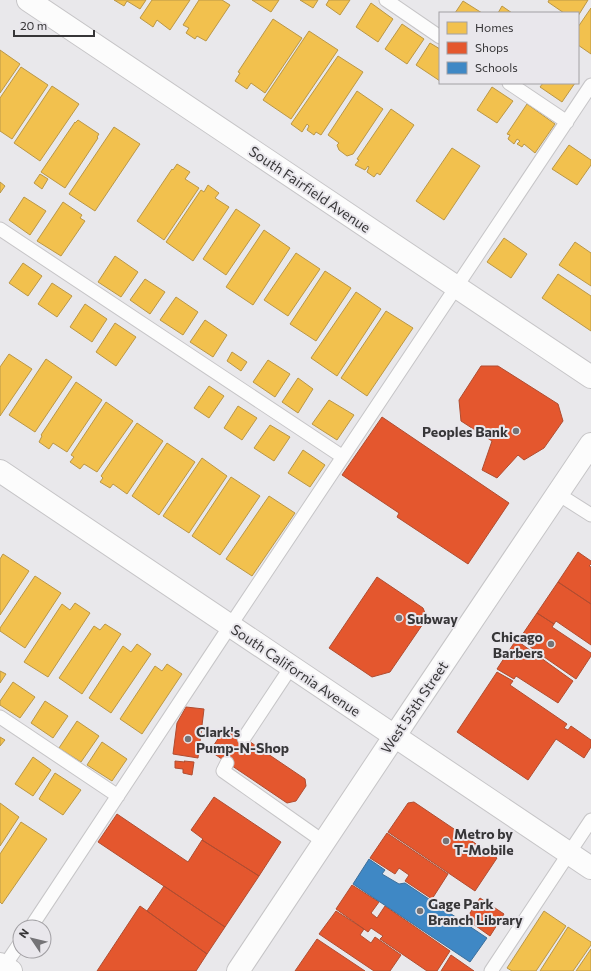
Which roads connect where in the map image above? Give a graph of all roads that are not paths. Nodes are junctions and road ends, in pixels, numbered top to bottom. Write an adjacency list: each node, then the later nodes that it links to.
1 (28, 0): 8 (street, South Fairfield Avenue)
2 (386, 0): 3 (lane)
3 (439, 36)
4 (510, 84): 6 (lane)
5 (591, 85): 6 (lane)
6 (567, 122): 8 (lane)
7 (0, 229): 11 (lane)
8 (456, 287): 9 (street, South Fairfield Avenue); 11 (lane)
9 (591, 377)
10 (591, 444): 13 (street, West 55th Street)
11 (343, 457): 15 (lane)
12 (0, 471): 15 (street, South California Avenue)
13 (558, 494): 14 (lane); 18 (street, West 55th Street)
14 (591, 515)
15 (230, 626): 16 (street, South California Avenue); 21 (lane)
16 (291, 667): 18 (street, South California Avenue); 19 (lane)
17 (0, 717): 21 (lane)
18 (395, 736): 23 (street, West 55th Street); 24 (street, South California Avenue)
19 (244, 738)
20 (227, 763): 23 (lane)
21 (118, 796): 26 (lane)
22 (591, 820): 24 (lane)
23 (324, 842): 29 (street, West 55th Street)
24 (568, 853): 25 (street, South California Avenue); 30 (lane)
25 (591, 868)
26 (36, 919)
27 (12, 956): 28 (lane)
28 (4, 968)
29 (238, 971)
30 (491, 971)

